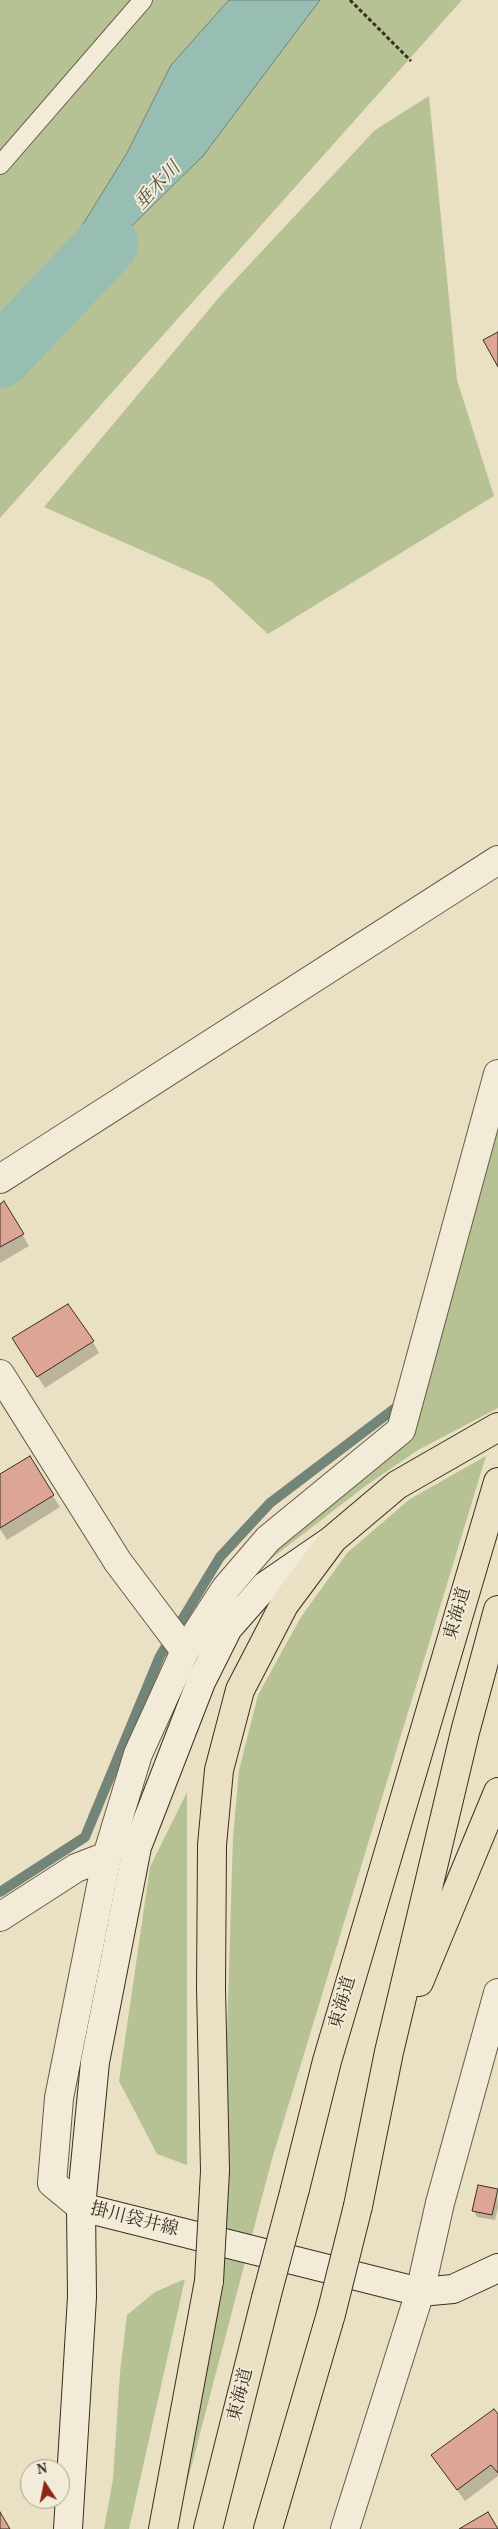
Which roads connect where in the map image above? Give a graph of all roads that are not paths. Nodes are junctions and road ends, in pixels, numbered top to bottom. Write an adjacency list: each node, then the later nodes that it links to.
1 (143, 0): 2 (lane)
2 (0, 165)
3 (498, 860): 5 (street)
4 (498, 1074): 11 (street)
5 (0, 1179)
6 (0, 1374): 11 (street)
7 (498, 1427): 9 (highway)
8 (498, 1482): 22 (highway, 東海道, bridge)
9 (333, 1539): 17 (street); 21 (highway, bridge)
10 (498, 1610): 16 (highway, 東海道)
11 (184, 1651): 13 (street)
12 (498, 1792): 16 (highway)
13 (107, 1856): 14 (street); 17 (street)
14 (0, 1917)
15 (498, 1993): 19 (street)
16 (389, 2052): 23 (highway, 東海道, bridge)
17 (81, 2207): 19 (street, 掛川袋井線); 20 (street, 掛川袋井線)
18 (498, 2268): 19 (street, 掛川袋井線)
19 (420, 2292): 24 (street)
20 (68, 2529)
21 (163, 2529)
22 (208, 2529)
23 (268, 2529)
24 (345, 2529)

